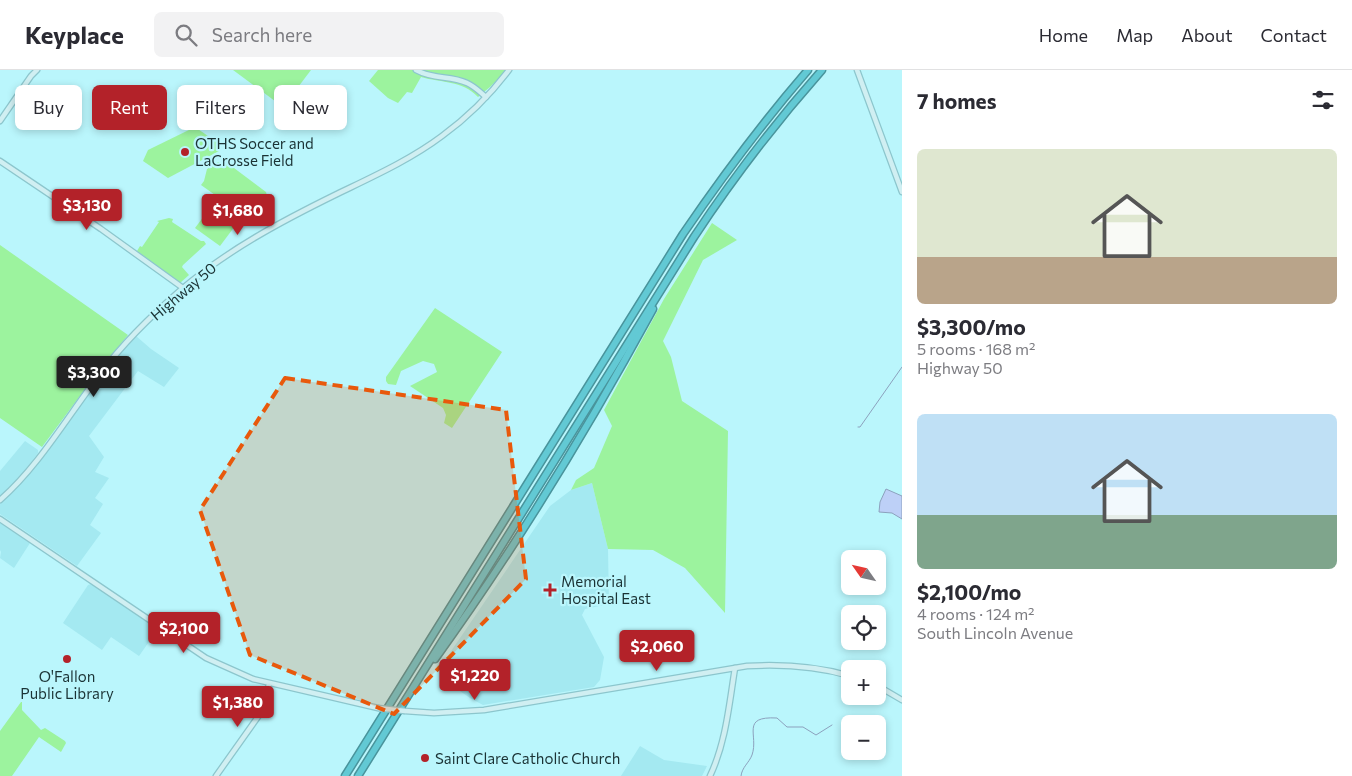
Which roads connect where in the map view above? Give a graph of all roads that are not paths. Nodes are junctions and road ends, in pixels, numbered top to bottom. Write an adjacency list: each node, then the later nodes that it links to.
1 (37, 70): 8 (main road)
2 (416, 70): 7 (main road)
3 (509, 70): 7 (main road, Highway 50)
4 (808, 70): 22 (highway)
5 (822, 70): 11 (highway)
6 (856, 70): 10 (main road)
7 (486, 97): 12 (main road, Highway 50)
8 (0, 121)
9 (0, 161): 12 (main road)
10 (902, 192)
11 (706, 219): 19 (highway); 19 (highway)
12 (183, 288): 13 (main road, Highway 50)
13 (0, 500)
14 (0, 519): 17 (main road)
15 (735, 668): 16 (main road); 17 (main road, bridge); 24 (main road)
16 (841, 674)
17 (269, 684): 21 (main road)
18 (886, 691): 20 (main road)
19 (411, 692): 23 (highway)
20 (902, 700)
21 (216, 776)
22 (345, 776)
23 (358, 776)
24 (710, 776)

